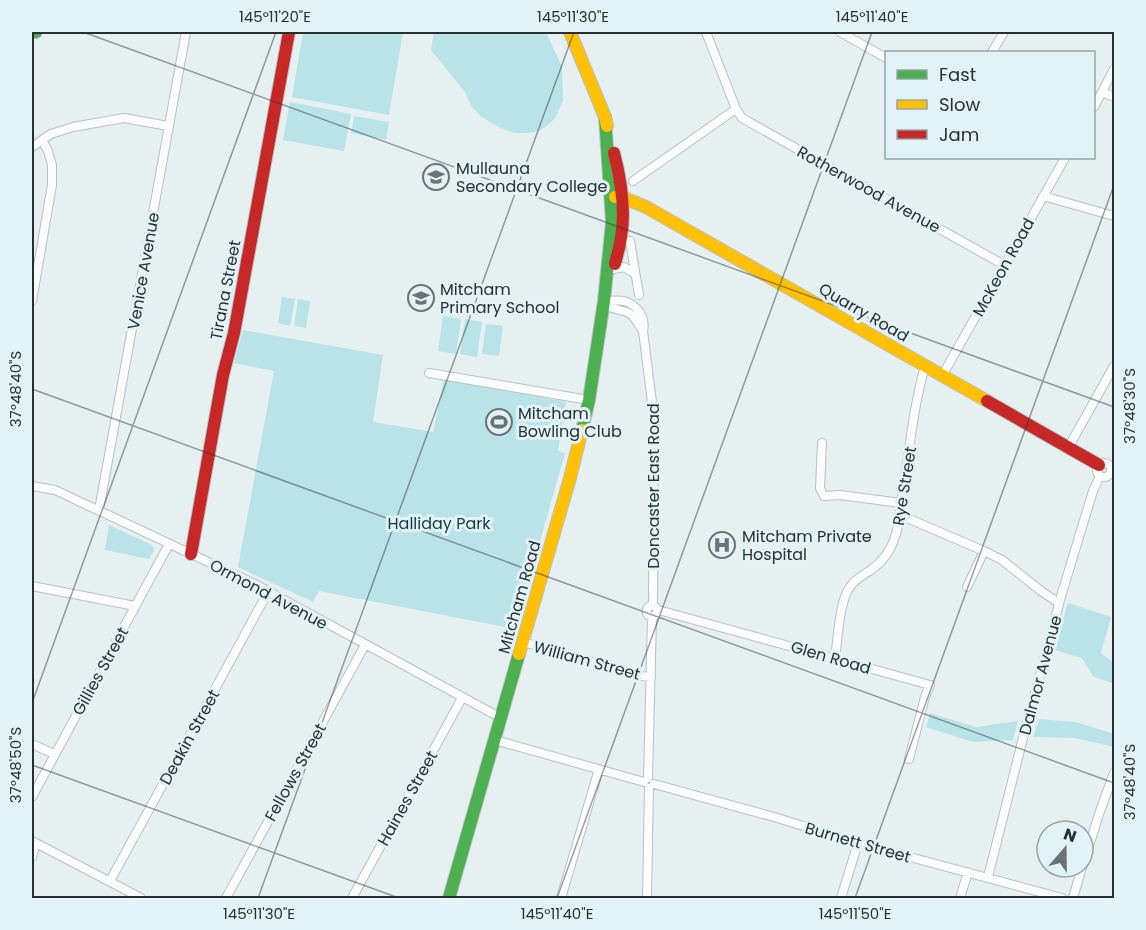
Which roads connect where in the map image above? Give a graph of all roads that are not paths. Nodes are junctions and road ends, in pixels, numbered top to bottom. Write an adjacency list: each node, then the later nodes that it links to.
1 (32, 32): 2 (street)
2 (36, 32)
3 (186, 32): 16 (street, Venice Avenue)
4 (289, 32): 46 (street, Tirana Street)
5 (570, 32): 22 (street, Mitcham Road)
6 (706, 32): 15 (street)
7 (840, 32): 10 (street)
8 (1004, 32): 9 (street)
9 (993, 51)
10 (885, 57)
11 (1114, 69): 12 (street)
12 (1102, 92): 13 (street); 14 (street)
13 (1114, 97)
14 (1095, 105)
15 (736, 109): 20 (street); 25 (street, Rotherwood Avenue)
16 (168, 126): 17 (street); 42 (street, Venice Avenue)
17 (42, 140): 18 (street); 29 (street)
18 (32, 147)
19 (1063, 159): 21 (street, McKeon Road)
20 (633, 181)
21 (1043, 196): 23 (street); 25 (street, McKeon Road)
22 (616, 197): 26 (street, Mitcham Road); 30 (street, Mitcham Road); 31 (street, Quarry Road)
23 (1114, 216)
24 (630, 241): 27 (street)
25 (1005, 265): 34 (street, McKeon Road)
26 (614, 269): 27 (street); 30 (street, Mitcham Road)
27 (634, 273): 28 (street)
28 (639, 295)
29 (32, 301)
30 (604, 301): 35 (street, Mitcham Road); 52 (street, Doncaster East Road)
31 (925, 366): 34 (street, Quarry Road); 41 (street, Rye Street)
32 (1114, 366): 37 (street)
33 (429, 373): 35 (street)
34 (942, 376): 37 (street, Quarry Road)
35 (589, 400): 53 (street, Mitcham Road)
36 (822, 443): 41 (street)
37 (1068, 448): 38 (street, Quarry Road)
38 (1099, 470): 39 (street, Quarry Road); 50 (street, Dalmor Avenue)
39 (1113, 473)
40 (32, 486): 42 (street, Ormond Avenue)
41 (901, 503): 43 (street, Rye Street)
42 (99, 510): 44 (street, Ormond Avenue)
43 (900, 515): 45 (street); 55 (street, Rye Street)
44 (169, 544): 46 (street, Ormond Avenue); 51 (street, Gillies Street)
45 (984, 551): 48 (street); 50 (street)
46 (190, 554): 49 (street, Ormond Avenue)
47 (32, 586): 51 (street)
48 (967, 587)
49 (268, 592): 54 (street, Ormond Avenue); 74 (street, Deakin Street)
50 (1059, 603): 72 (street, Dalmor Avenue)
51 (135, 606): 61 (street, Gillies Street)
52 (654, 611): 55 (street, Glen Road); 56 (street, Doncaster East Road)
53 (523, 642): 56 (street, William Street); 58 (street, Mitcham Road)
54 (364, 645): 57 (street, Ormond Avenue); 77 (street, Fellows Street)
55 (835, 658): 62 (street, Glen Road)
56 (651, 677): 65 (street, Doncaster East Road)
57 (462, 698): 58 (street, Ormond Avenue); 78 (street, Haines Street)
58 (501, 718): 59 (street, Mitcham Road)
59 (495, 740): 63 (street, Burnett Street); 79 (street, Mitcham Road)
60 (32, 744): 61 (street)
61 (54, 754): 66 (street, Gillies Street)
62 (909, 759)
63 (599, 769): 65 (street, Burnett Street); 80 (street)
64 (1114, 773): 67 (street)
65 (649, 783): 69 (street, Burnett Street); 81 (street, Doncaster East Road)
66 (32, 797)
67 (1095, 827)
68 (34, 842): 70 (street); 74 (street)
69 (858, 843): 71 (street, Burnett Street); 82 (street)
70 (32, 857)
71 (968, 872): 72 (street, Burnett Street); 83 (street)
72 (988, 877): 84 (street, Burnett Street)
73 (1079, 879): 85 (street)
74 (110, 881): 75 (street)
75 (126, 895): 76 (street)
76 (141, 898)
77 (226, 898)
78 (352, 898)
79 (449, 898)
80 (561, 898)
81 (647, 898)
82 (841, 898)
83 (960, 898)
84 (1062, 898)
85 (1073, 898)

